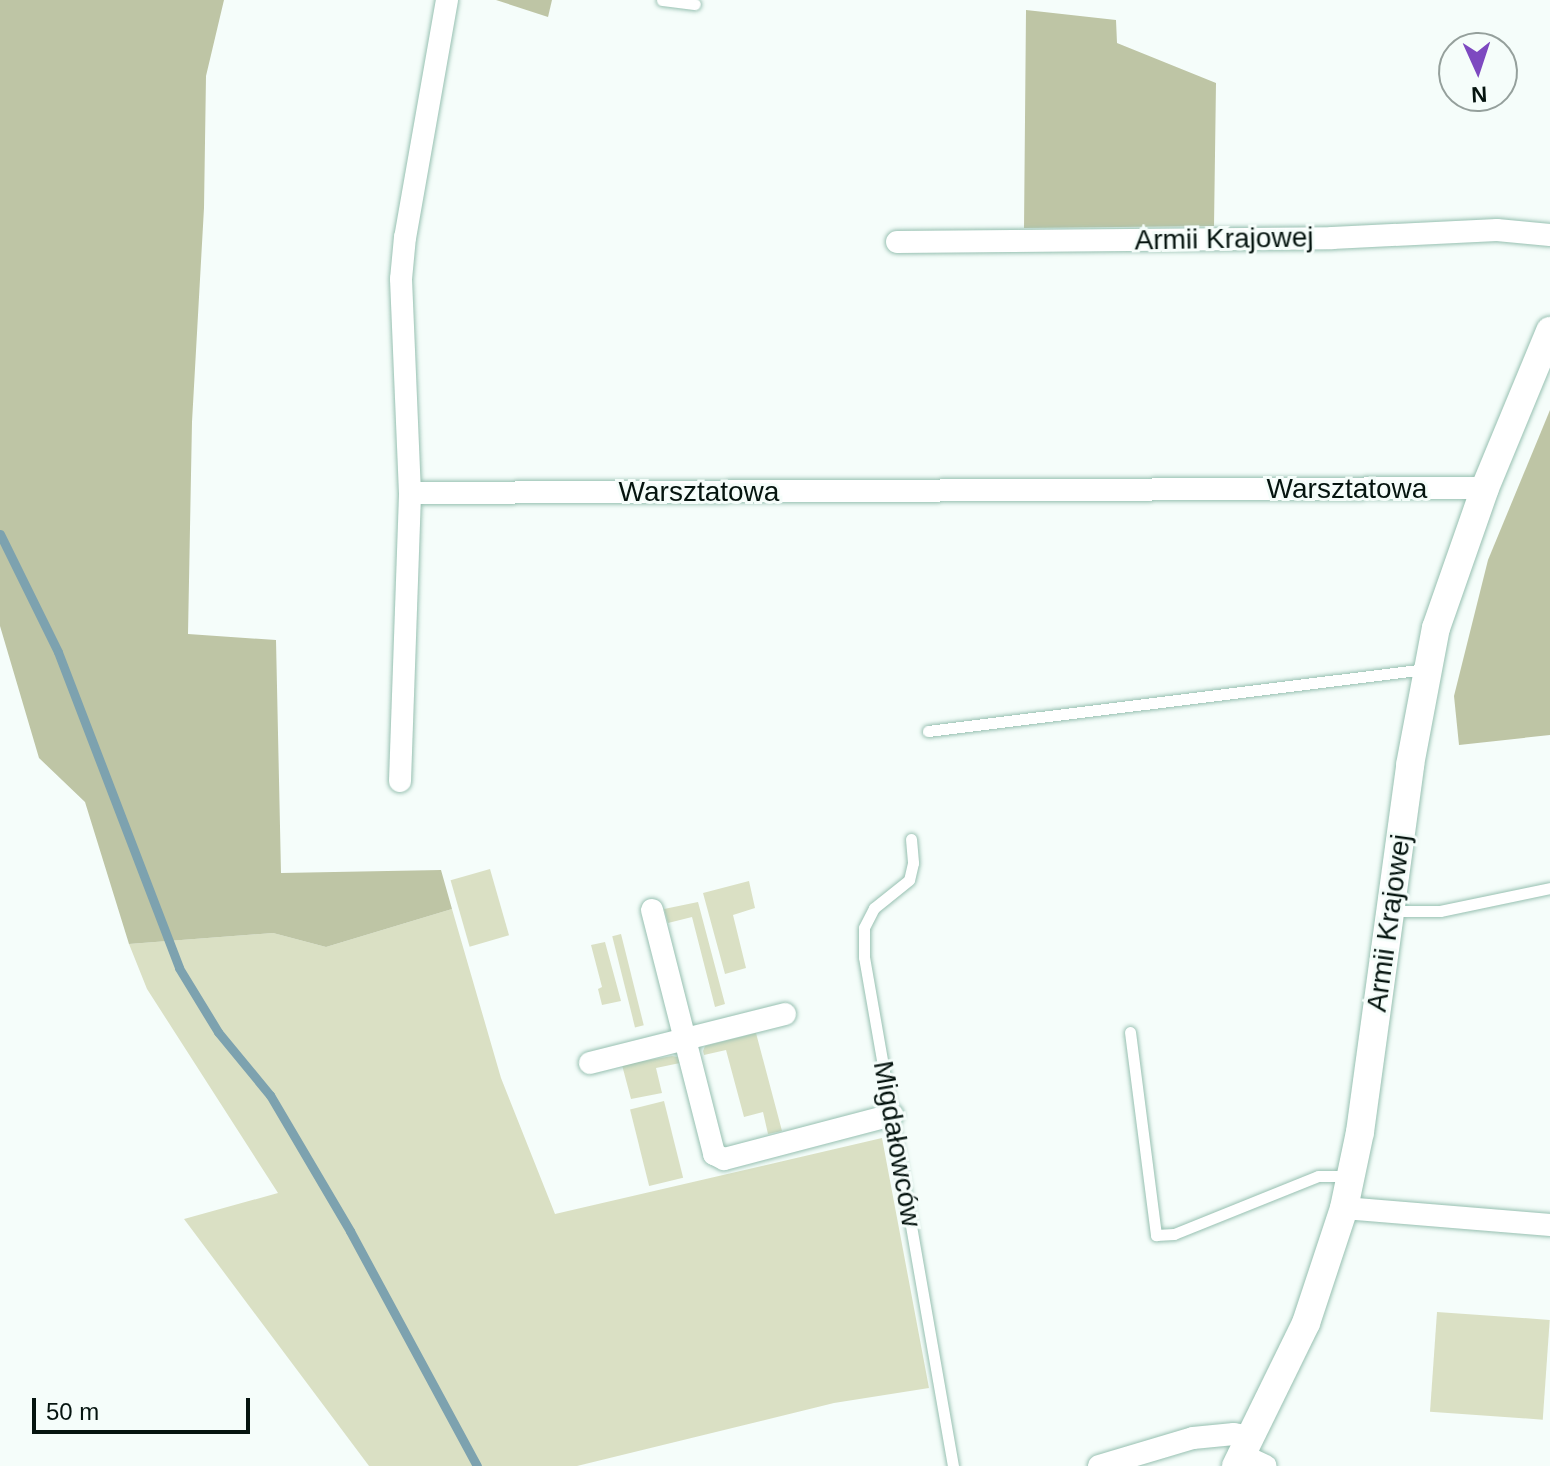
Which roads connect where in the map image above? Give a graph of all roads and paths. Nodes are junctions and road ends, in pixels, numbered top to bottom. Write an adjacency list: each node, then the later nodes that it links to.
1 (447, 0): 8 (street)
2 (662, 0): 3 (lane)
3 (695, 4)
4 (1550, 235): 5 (street, Armii Krajowej)
5 (897, 242)
6 (1550, 331): 7 (street, Armii Krajowej)
7 (1485, 488): 8 (street, Warsztatowa); 9 (street, Armii Krajowej)
8 (410, 493): 11 (street)
9 (1427, 669): 10 (lane); 15 (street, Armii Krajowej)
10 (928, 731)
11 (400, 781)
12 (911, 839): 20 (lane, Migdałowców)
13 (1550, 888): 15 (lane)
14 (652, 910): 18 (street)
15 (1390, 911): 21 (street, Armii Krajowej)
16 (785, 1014): 18 (street)
17 (1130, 1032): 21 (lane)
18 (684, 1039): 19 (street); 20 (street)
19 (590, 1063)
20 (892, 1115): 25 (lane, Migdałowców)
21 (1352, 1176): 22 (street, Armii Krajowej)
22 (1344, 1208): 23 (street); 24 (street, Armii Krajowej)
23 (1550, 1225)
24 (1249, 1456): 26 (street)
25 (953, 1466)
26 (1099, 1466)

